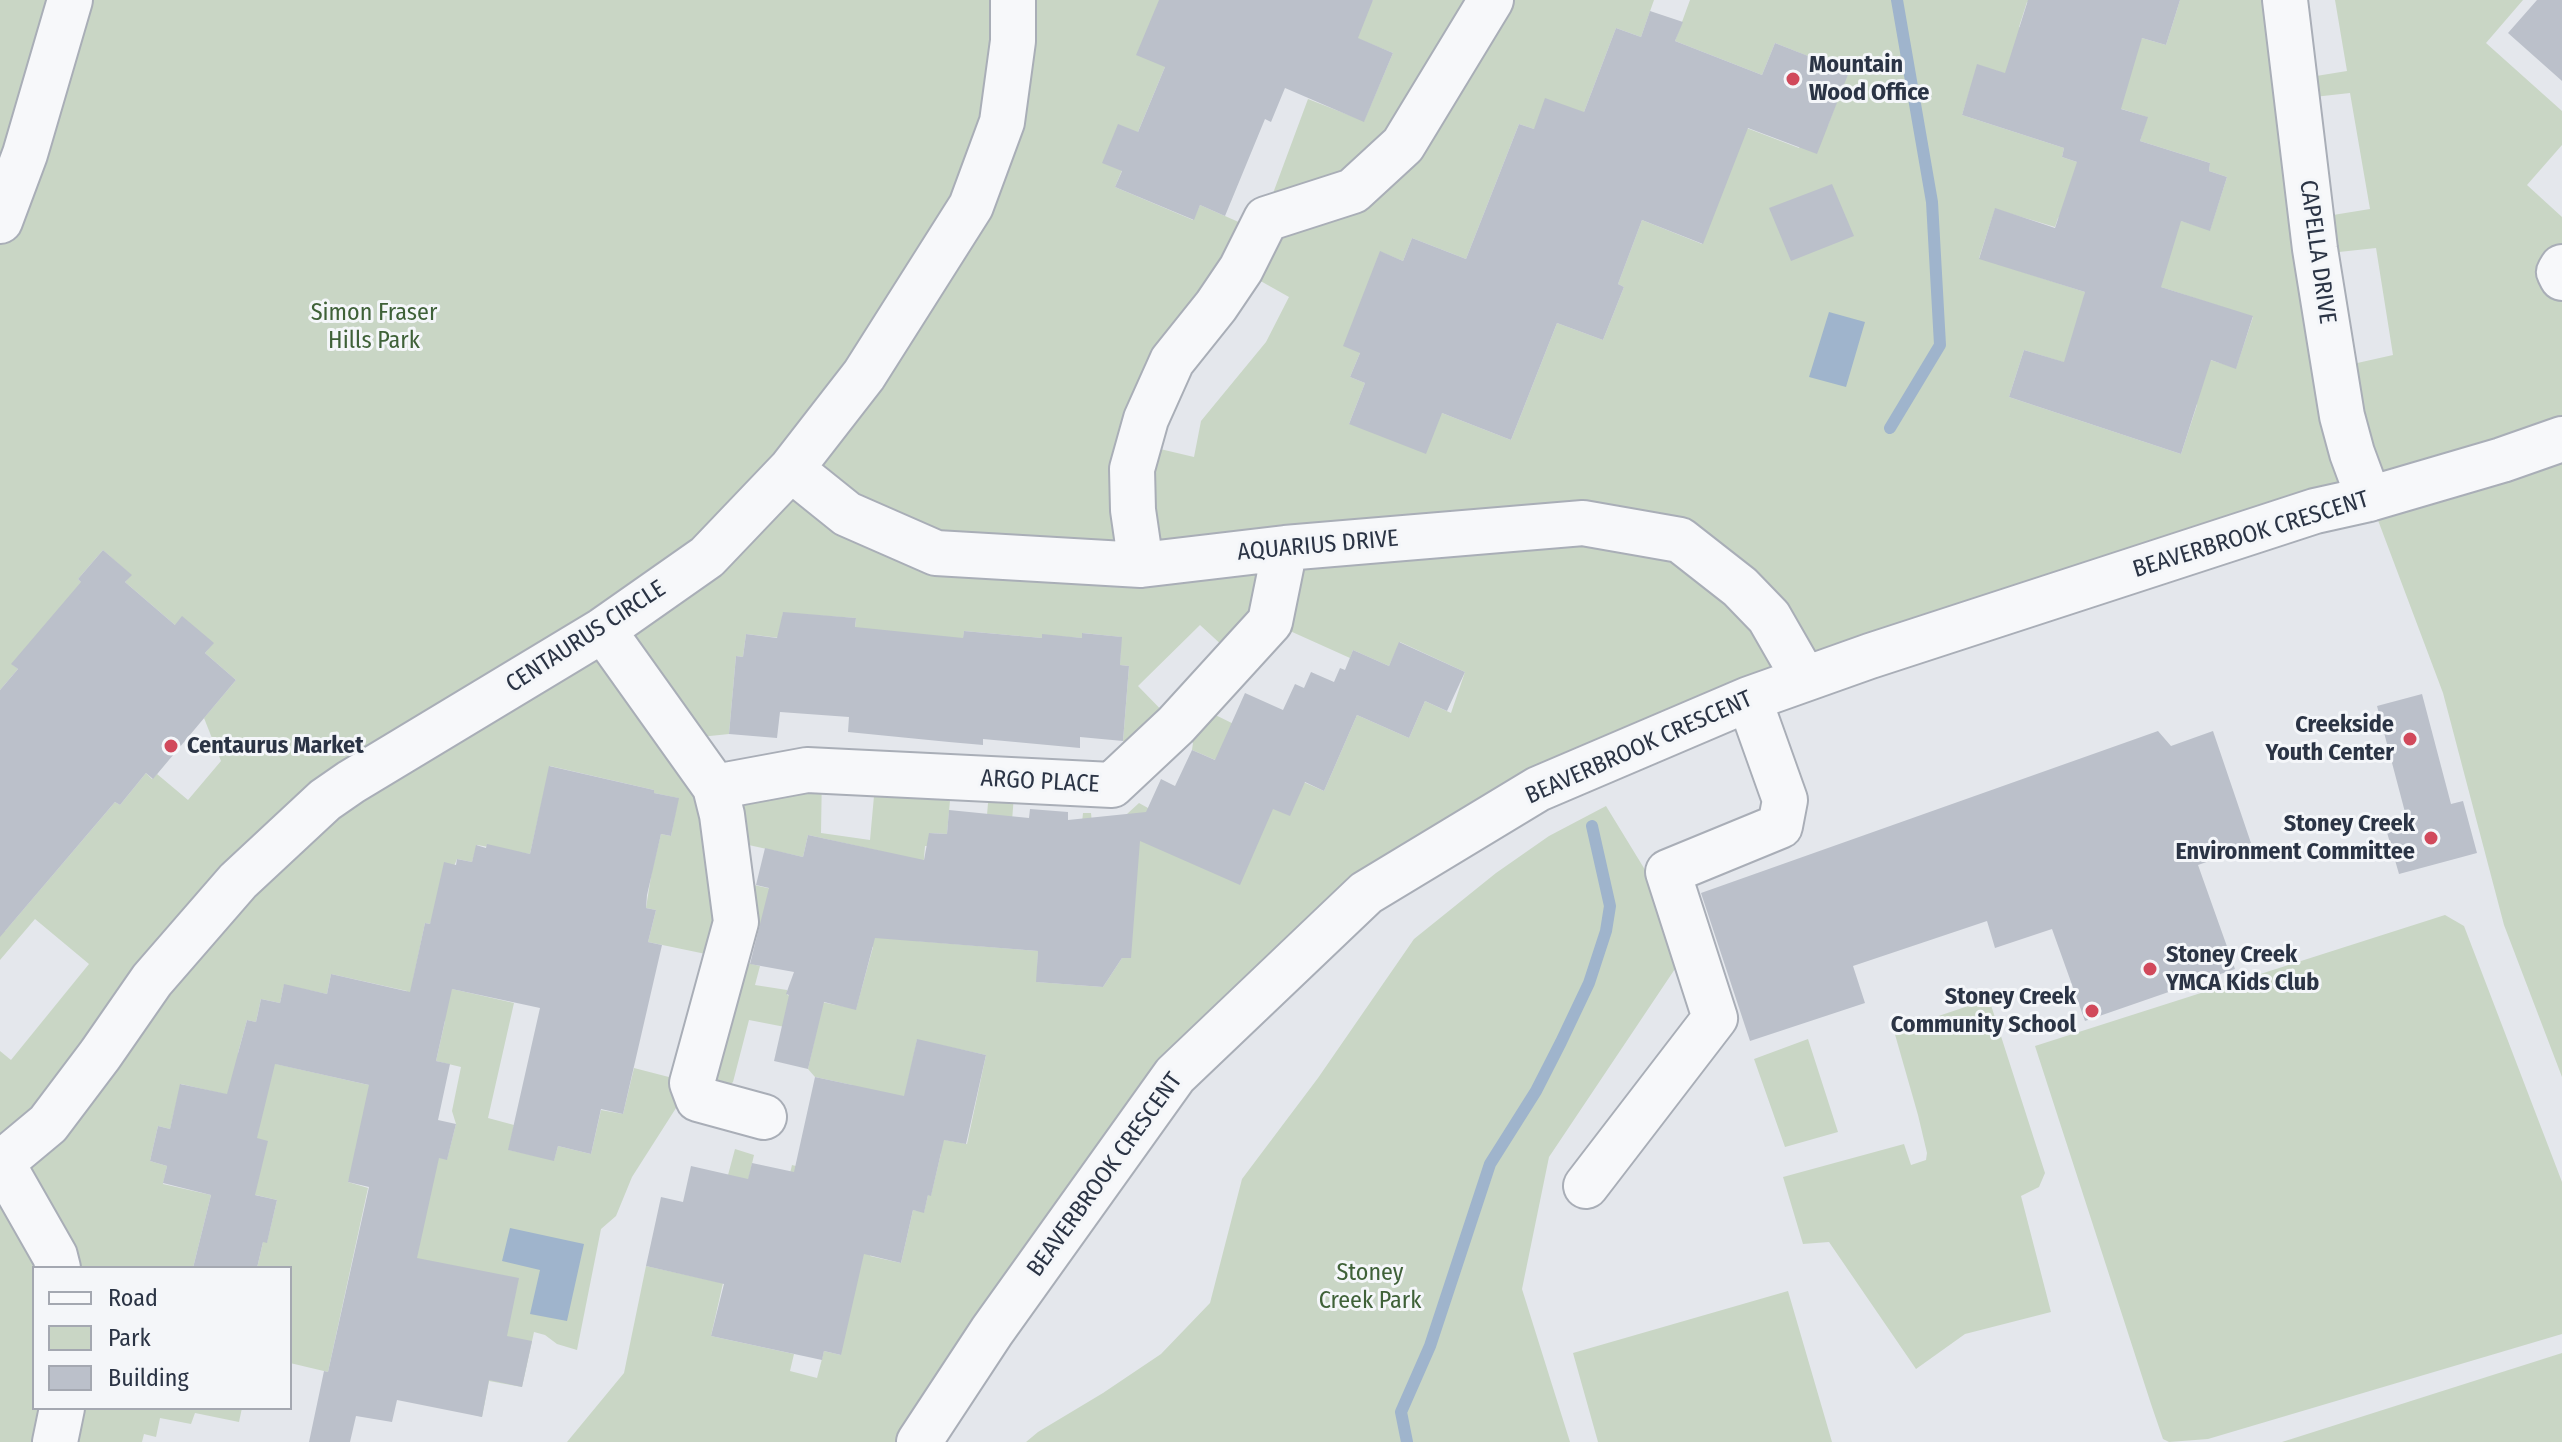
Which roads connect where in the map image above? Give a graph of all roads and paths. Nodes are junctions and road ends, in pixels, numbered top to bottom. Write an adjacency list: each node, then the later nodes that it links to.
1 (70, 0): 5 (street)
2 (1013, 0): 9 (street, CENTAURUS CIRCLE)
3 (1491, 0): 12 (street)
4 (2285, 0): 10 (street, CAPELLA DRIVE)
5 (0, 221)
6 (2562, 267): 7 (street)
7 (2562, 278)
8 (2562, 439): 10 (street, BEAVERBROOK CRESCENT)
9 (791, 469): 12 (street, AQUARIUS DRIVE); 13 (street, CENTAURUS CIRCLE)
10 (2369, 499): 14 (street, BEAVERBROOK CRESCENT)
11 (1285, 548): 12 (street, AQUARIUS DRIVE); 14 (street, AQUARIUS DRIVE); 16 (street, ARGO PLACE)
12 (1141, 565)
13 (603, 630): 16 (street); 18 (street, CENTAURUS CIRCLE)
14 (1804, 678): 15 (street, BEAVERBROOK CRESCENT)
15 (1749, 699): 19 (street); 23 (street, BEAVERBROOK CRESCENT)
16 (715, 787): 17 (street)
17 (764, 1117)
18 (1, 1163): 20 (street)
19 (1586, 1186)
20 (58, 1266)
21 (62, 1410): 22 (street)
22 (55, 1442)
23 (919, 1442)

